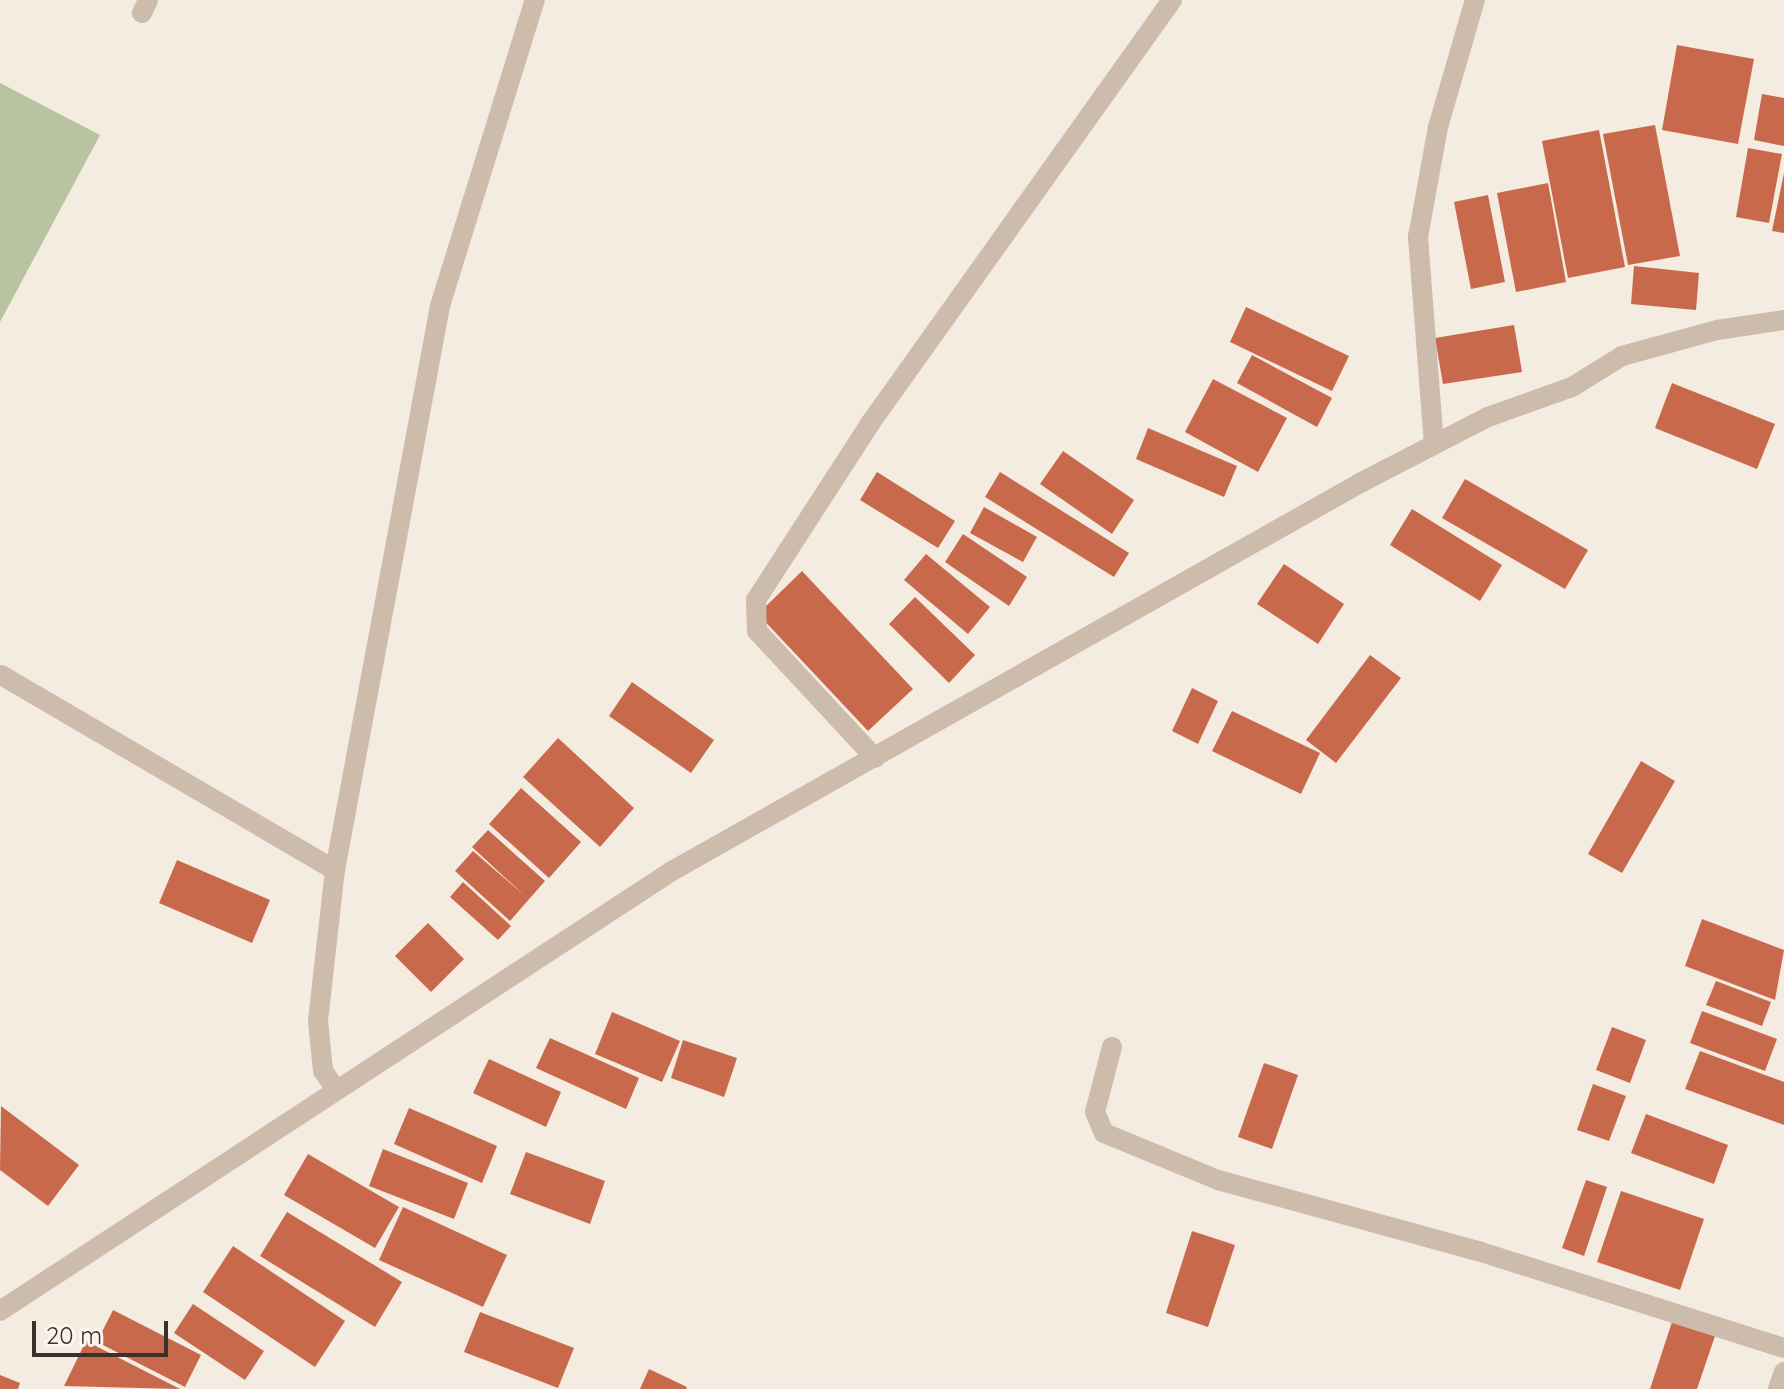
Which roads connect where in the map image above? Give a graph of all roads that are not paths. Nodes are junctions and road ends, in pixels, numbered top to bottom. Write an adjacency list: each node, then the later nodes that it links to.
1 (535, 0): 8 (street)
2 (1172, 0): 7 (street)
3 (1475, 0): 5 (street)
4 (1784, 320): 5 (street)
5 (1434, 445): 7 (street)
6 (1, 675): 8 (street)
7 (875, 758): 10 (street)
8 (335, 870): 10 (street)
9 (1112, 1047): 12 (street)
10 (335, 1088): 11 (street)
11 (0, 1311)
12 (1784, 1348)
13 (1784, 1372): 14 (street)
14 (1778, 1389)

